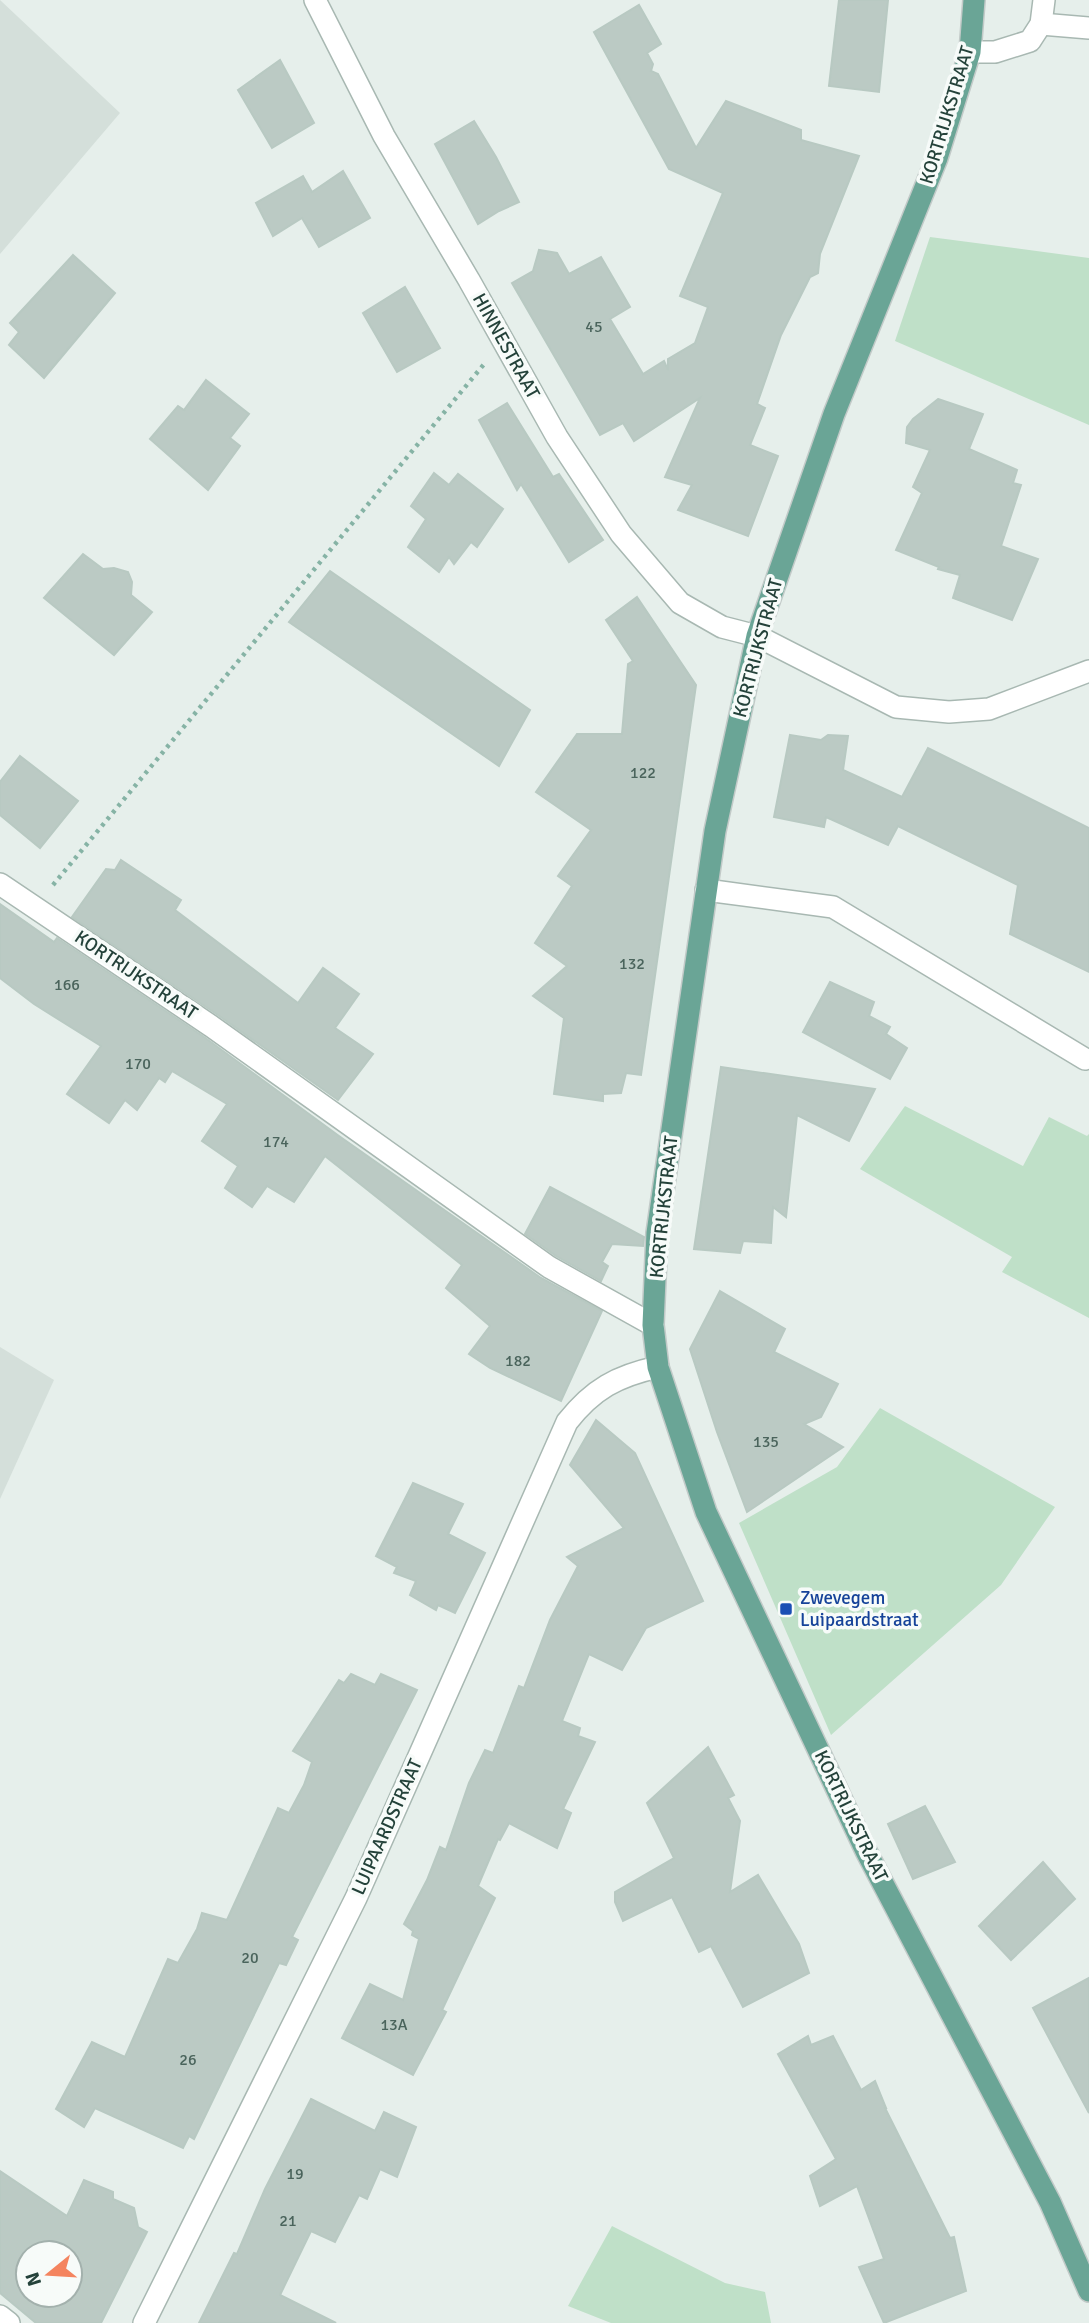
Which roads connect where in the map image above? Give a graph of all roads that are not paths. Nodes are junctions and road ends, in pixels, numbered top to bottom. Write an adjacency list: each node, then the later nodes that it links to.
1 (315, 0): 7 (street, HINNESTRAAT)
2 (974, 0): 6 (main road, KORTRIJKSTRAAT)
3 (1044, 0): 4 (street)
4 (1041, 24): 5 (street); 6 (street)
5 (1089, 28)
6 (970, 52): 7 (main road, KORTRIJKSTRAAT)
7 (757, 636): 8 (street, HINNESTRAAT); 10 (main road, KORTRIJKSTRAAT)
8 (1089, 671)
9 (0, 884): 12 (street, KORTRIJKSTRAAT)
10 (706, 890): 11 (street); 12 (main road, KORTRIJKSTRAAT)
11 (1085, 1059)
12 (653, 1325): 13 (main road, KORTRIJKSTRAAT)
13 (658, 1367): 14 (main road, KORTRIJKSTRAAT); 17 (street, LUIPAARDSTRAAT)
14 (1089, 2291)
15 (0, 2316): 16 (street)
16 (9, 2323)
17 (144, 2323)

